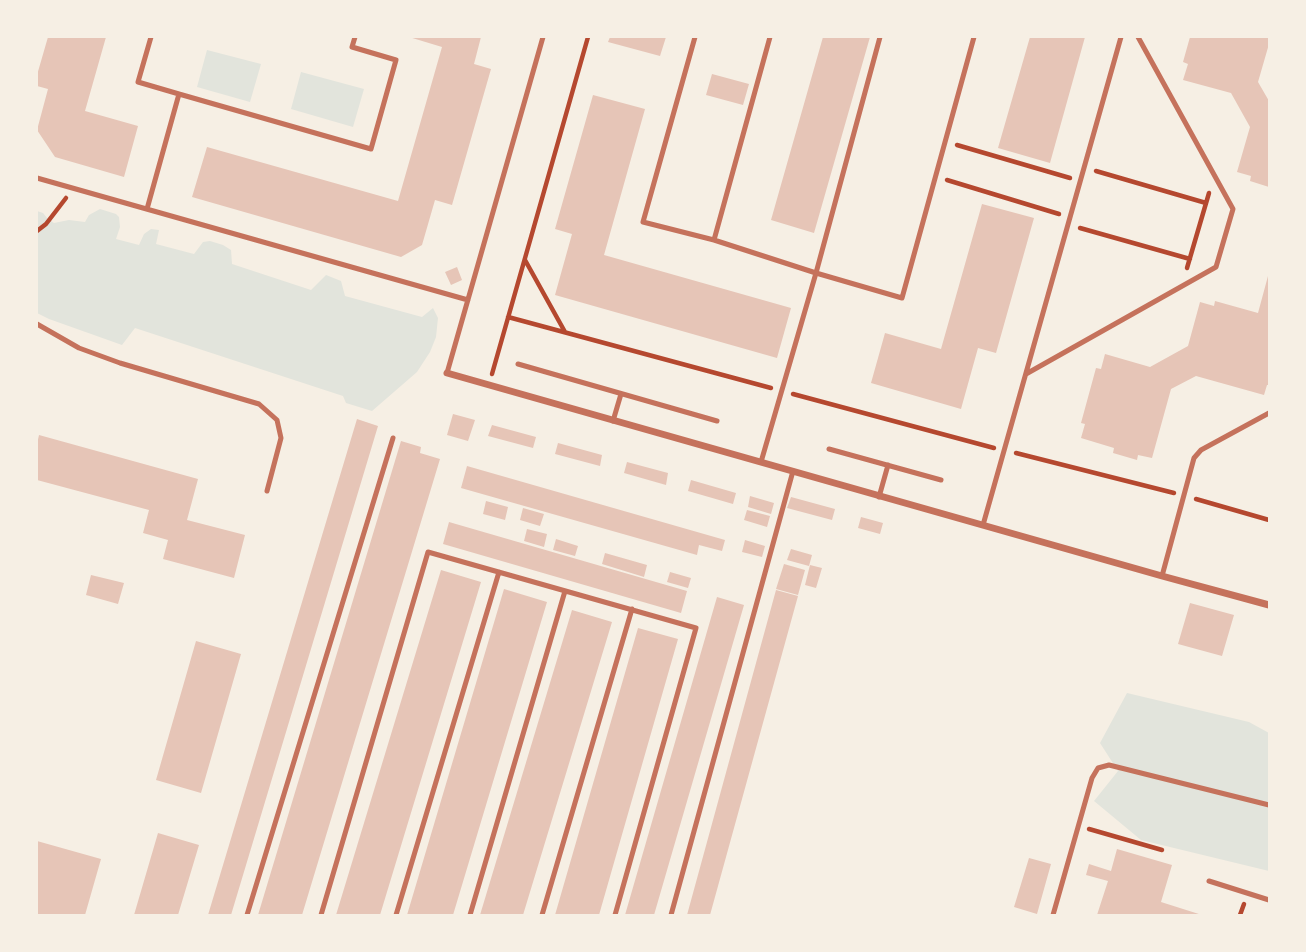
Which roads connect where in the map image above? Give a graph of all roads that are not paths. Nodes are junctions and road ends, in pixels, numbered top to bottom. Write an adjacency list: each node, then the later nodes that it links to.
1 (151, 37): 10 (lane)
2 (355, 37): 10 (lane)
3 (543, 37): 15 (lane)
4 (695, 37): 13 (lane)
5 (770, 37): 13 (lane)
6 (880, 37): 14 (lane)
7 (974, 37): 14 (lane)
8 (1121, 37): 19 (lane)
9 (1138, 37): 19 (lane)
10 (180, 94): 12 (lane)
11 (37, 178): 12 (lane)
12 (147, 209): 15 (lane)
13 (714, 240): 14 (lane)
14 (816, 273): 26 (lane)
15 (468, 300): 18 (lane)
16 (37, 324): 30 (lane)
17 (518, 365): 20 (lane)
18 (447, 373): 22 (street)
19 (1026, 374): 32 (lane)
20 (621, 394): 22 (lane); 23 (lane)
21 (1269, 413): 34 (lane)
22 (613, 421): 26 (street)
23 (717, 421)
24 (393, 439): 41 (lane)
25 (829, 449): 27 (lane)
26 (761, 462): 28 (street)
27 (888, 465): 29 (lane); 31 (lane)
28 (793, 471): 31 (street); 47 (lane)
29 (941, 480)
30 (267, 491)
31 (879, 496): 32 (street)
32 (983, 525): 34 (street)
33 (499, 572): 35 (lane); 42 (lane); 43 (lane)
34 (1162, 576): 36 (street)
35 (565, 591): 37 (lane); 44 (lane)
36 (1269, 606)
37 (632, 609): 45 (lane); 46 (lane)
38 (1269, 805): 48 (lane)
39 (1209, 881): 40 (lane)
40 (1269, 900)
41 (247, 915)
42 (321, 915)
43 (396, 915)
44 (470, 915)
45 (542, 915)
46 (615, 915)
47 (671, 915)
48 (1053, 915)

